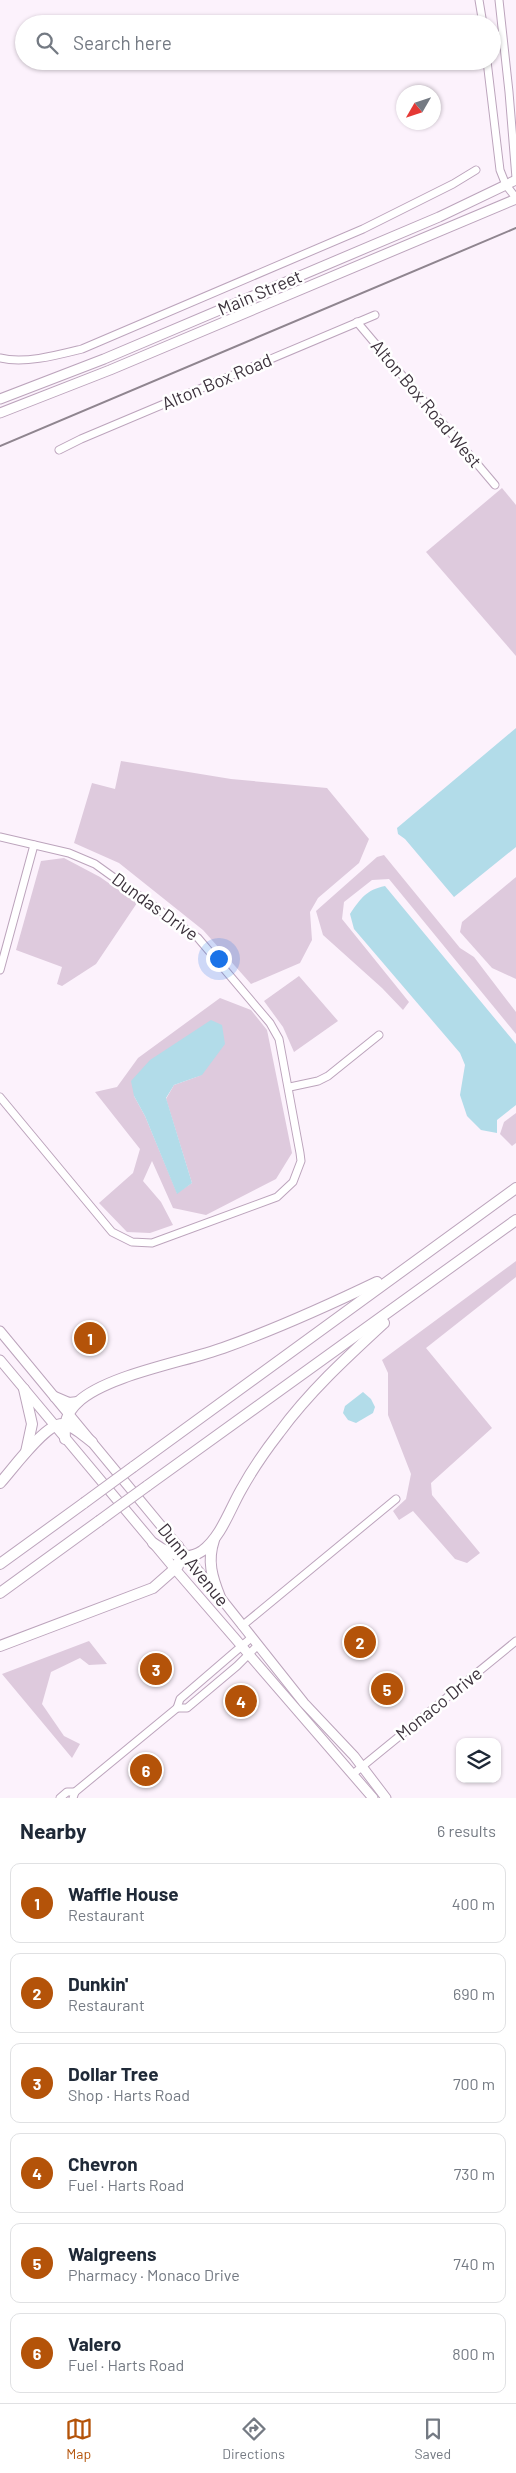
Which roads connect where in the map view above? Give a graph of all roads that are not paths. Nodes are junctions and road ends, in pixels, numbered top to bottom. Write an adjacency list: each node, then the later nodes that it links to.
1 (479, 0): 3 (street)
2 (499, 0): 4 (street)
3 (482, 15)
4 (501, 15)
5 (501, 17): 7 (street)
6 (488, 70): 11 (street)
7 (510, 92): 8 (street); 10 (street)
8 (516, 126)
9 (476, 170): 15 (street)
10 (516, 179): 11 (main road, Main Street)
11 (506, 185): 12 (street); 16 (main road, Main Street)
12 (516, 198): 17 (main road, Main Street)
13 (375, 315): 14 (street, Alton Box Road)
14 (358, 322): 18 (street, Alton Box Road); 19 (street, Alton Box Road West)
15 (0, 358)
16 (0, 399)
17 (0, 413)
18 (59, 450)
19 (495, 486)
20 (0, 836): 21 (street, Dundas Drive)
21 (34, 845): 22 (street); 24 (street, Dundas Drive)
22 (0, 970)
23 (379, 1035): 24 (street)
24 (290, 1087): 25 (street, Dundas Drive)
25 (1, 1098)
26 (516, 1188): 28 (highway)
27 (516, 1220): 29 (highway)
28 (401, 1271): 34 (highway); 46 (highway, bridge)
29 (413, 1295): 42 (highway); 48 (highway, bridge)
30 (0, 1332): 33 (main road, Dunn Avenue)
31 (0, 1360): 32 (main road)
32 (24, 1389): 36 (main road); 39 (highway)
33 (55, 1397): 34 (highway); 35 (main road, Dunn Avenue)
34 (78, 1402): 35 (highway)
35 (68, 1413): 36 (highway); 38 (main road, Dunn Avenue)
36 (59, 1426): 37 (highway); 38 (highway); 39 (highway)
37 (65, 1439): 43 (main road, Dunn Avenue)
38 (92, 1442): 44 (main road, Dunn Avenue)
39 (25, 1456): 40 (highway)
40 (0, 1483)
41 (396, 1499): 50 (street)
42 (217, 1534): 45 (highway); 49 (highway)
43 (153, 1543): 45 (highway); 47 (main road, Dunn Avenue)
44 (178, 1546): 45 (highway)
45 (183, 1556): 47 (highway); 49 (main road, Dunn Avenue)
46 (0, 1564)
47 (175, 1569): 53 (main road, Dunn Avenue); 55 (highway)
48 (0, 1593)
49 (220, 1597): 50 (main road, Dunn Avenue)
50 (242, 1626): 51 (main road, Dunn Avenue)
51 (251, 1638): 53 (street); 54 (main road, Dunn Avenue)
52 (516, 1641): 58 (street, Monaco Drive)
53 (242, 1645): 56 (main road, Dunn Avenue); 57 (street)
54 (258, 1645): 56 (street); 58 (main road, Dunn Avenue)
55 (0, 1646)
56 (249, 1654): 57 (street); 59 (main road, Dunn Avenue)
57 (177, 1708): 60 (street)
58 (362, 1768): 59 (street, Monaco Drive); 63 (main road, Dunn Avenue)
59 (354, 1774): 62 (main road, Dunn Avenue)
60 (74, 1795): 61 (street)
61 (60, 1798)
62 (373, 1798)
63 (386, 1798)

